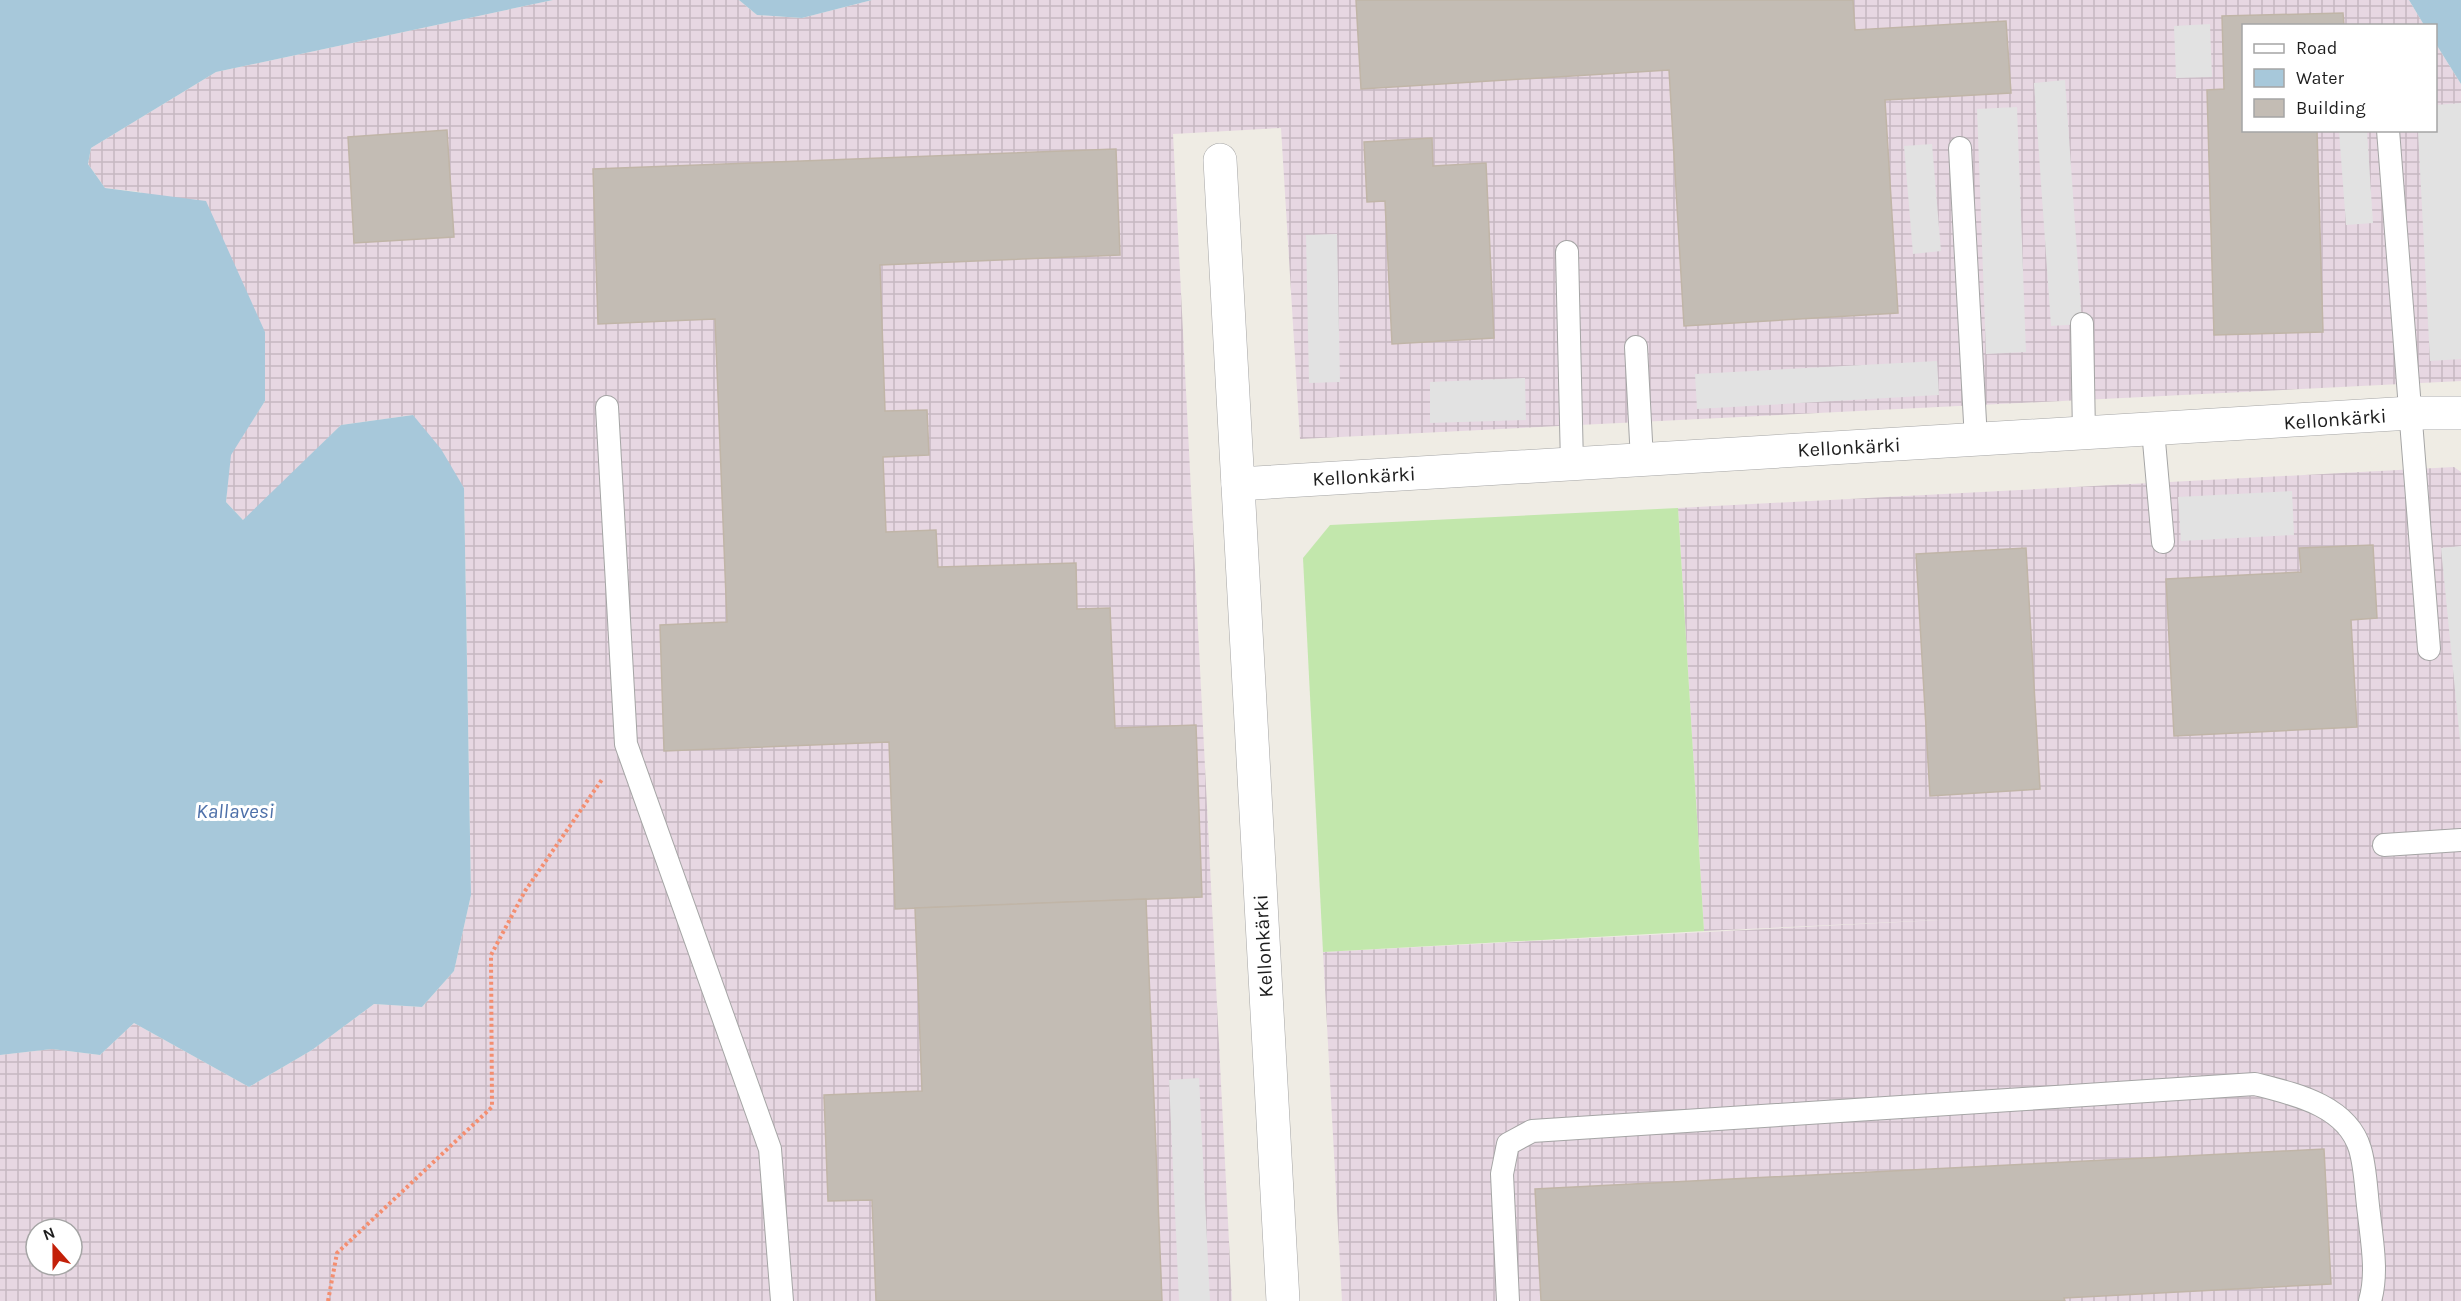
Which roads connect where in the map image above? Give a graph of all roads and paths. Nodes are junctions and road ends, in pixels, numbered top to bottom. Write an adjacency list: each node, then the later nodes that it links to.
1 (2388, 132): 9 (lane)
2 (1960, 148): 12 (lane)
3 (1220, 160): 15 (street, Kellonkärki)
4 (1567, 252): 14 (lane)
5 (2082, 324): 11 (lane)
6 (1636, 348): 13 (lane)
7 (607, 407): 18 (lane)
8 (2461, 413): 9 (street, Kellonkärki)
9 (2411, 414): 10 (street, Kellonkärki); 17 (lane)
10 (2153, 430): 11 (street, Kellonkärki); 16 (lane)
11 (2084, 434): 12 (street, Kellonkärki)
12 (1976, 440): 13 (street, Kellonkärki)
13 (1642, 460): 14 (street, Kellonkärki)
14 (1572, 464): 15 (street, Kellonkärki)
15 (1238, 484): 23 (street, Kellonkärki)
16 (2163, 542)
17 (2429, 650)
18 (626, 744): 21 (path); 22 (lane)
19 (2461, 840): 20 (lane)
20 (2384, 845)
21 (328, 1301)
22 (782, 1301)
23 (1283, 1301)
24 (1508, 1301): 25 (lane)
25 (2370, 1301)

